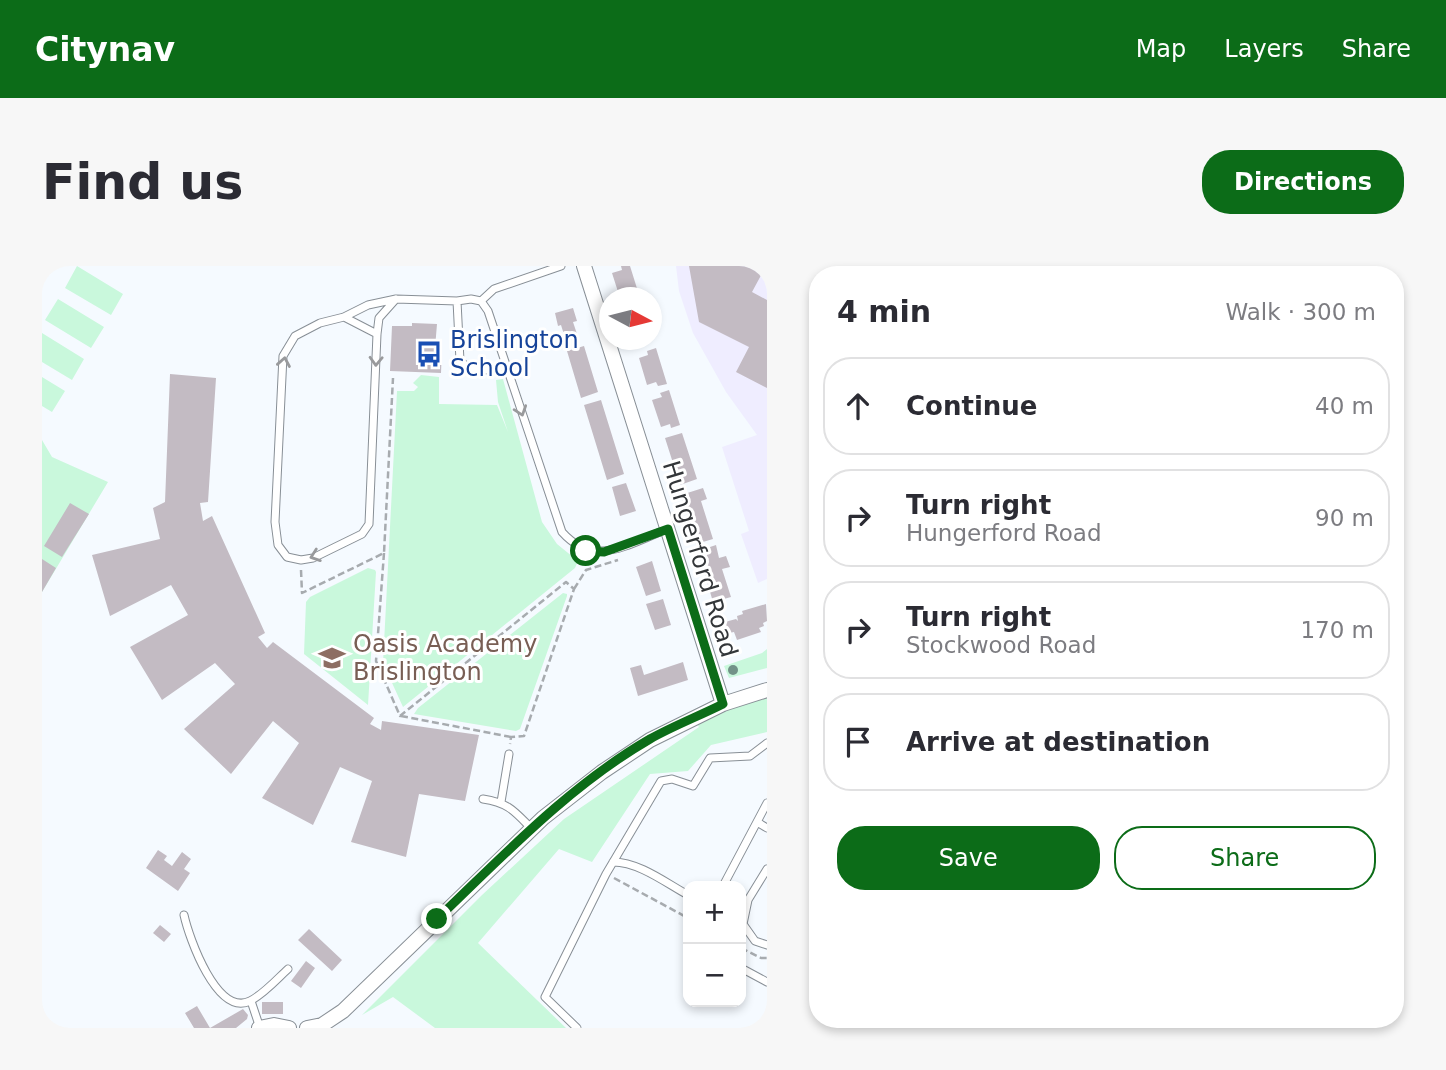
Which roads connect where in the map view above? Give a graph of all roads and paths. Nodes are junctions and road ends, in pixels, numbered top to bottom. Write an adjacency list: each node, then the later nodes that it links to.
1 (561, 266): 5 (lane)
2 (584, 266): 9 (street, Hungerford Road)
3 (396, 299): 4 (lane); 6 (lane); 7 (lane)
4 (457, 301): 5 (lane); 8 (lane)
5 (481, 301): 8 (lane)
6 (344, 317): 7 (lane); 7 (lane, one-way to 6)
7 (377, 334)
8 (506, 366): 9 (lane, one-way to 9)
9 (668, 529): 14 (street, Hungerford Road)
10 (384, 553): 15 (path)
11 (620, 560): 12 (path)
12 (574, 589): 15 (path); 16 (path)
13 (767, 690): 14 (street)
14 (723, 704): 23 (street)
15 (400, 716): 16 (path)
16 (511, 737): 18 (path)
17 (767, 743): 25 (lane)
18 (509, 754): 20 (lane)
19 (484, 799): 20 (lane)
20 (501, 802): 23 (lane)
21 (767, 803): 22 (lane)
22 (757, 822): 24 (lane); 28 (lane)
23 (532, 828): 41 (street)
24 (767, 828)
25 (613, 862): 27 (lane); 29 (lane)
26 (767, 869): 32 (lane)
27 (606, 874): 31 (path); 42 (lane)
28 (726, 881)
29 (683, 892)
30 (184, 915): 38 (lane)
31 (683, 915)
32 (767, 945)
33 (746, 950): 34 (path)
34 (767, 958)
35 (288, 969): 38 (lane)
36 (746, 971): 37 (lane)
37 (767, 982)
38 (251, 1000): 39 (lane)
39 (259, 1028): 40 (street)
40 (289, 1028)
41 (307, 1028)
42 (577, 1028)

